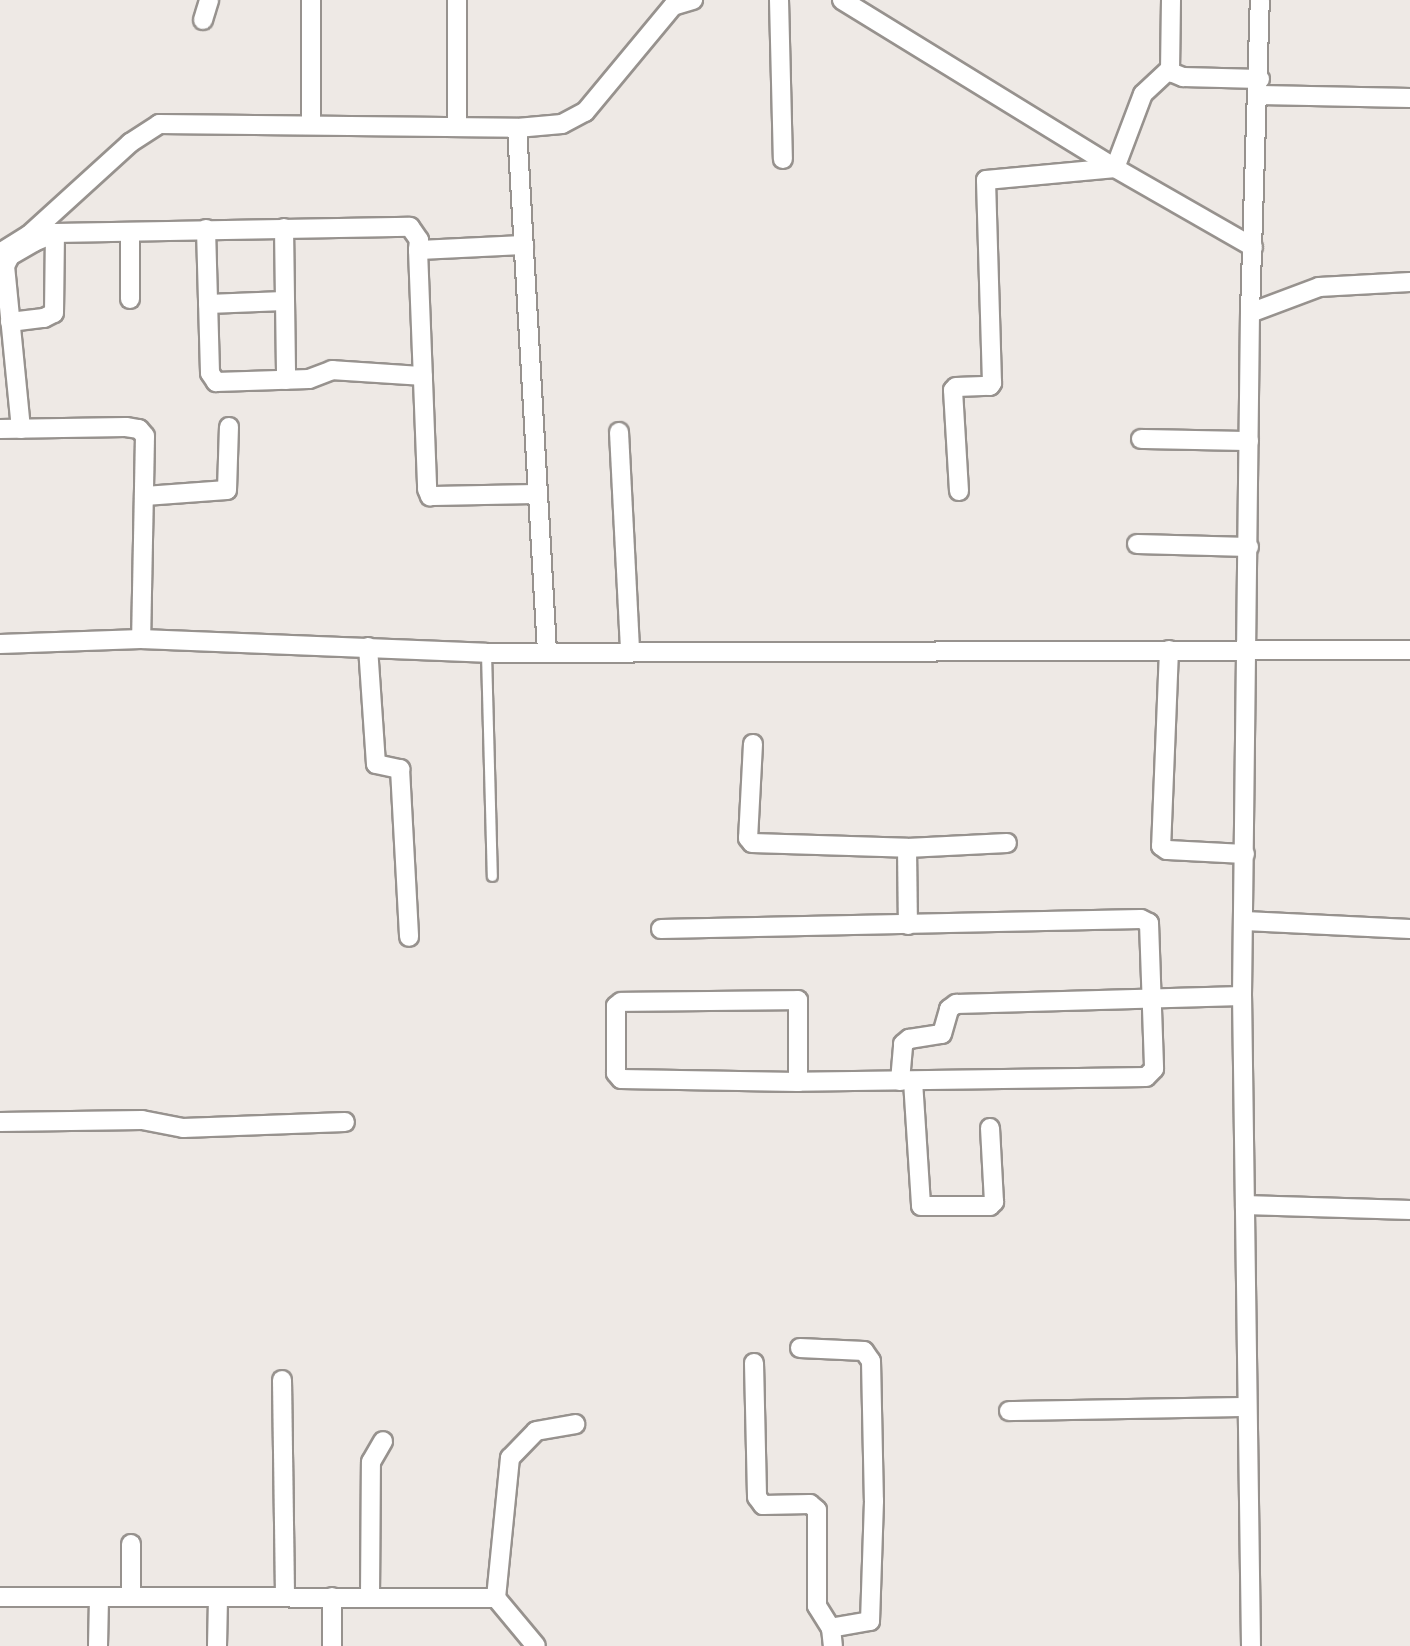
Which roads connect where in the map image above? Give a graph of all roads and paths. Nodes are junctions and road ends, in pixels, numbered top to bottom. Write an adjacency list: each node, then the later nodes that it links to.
1 (209, 0): 9 (street)
2 (311, 0): 13 (street)
3 (457, 0): 14 (street)
4 (693, 0): 15 (street)
5 (779, 0): 16 (street)
6 (842, 0): 17 (street)
7 (1171, 0): 10 (street)
8 (1260, 0): 11 (street)
9 (203, 20)
10 (1170, 69): 11 (street); 17 (street)
11 (1260, 87): 12 (street); 23 (street)
12 (1410, 98)
13 (311, 125): 14 (street); 25 (street)
14 (457, 127): 15 (street)
15 (517, 128): 22 (street)
16 (783, 159)
17 (1115, 168): 23 (street); 40 (street)
18 (284, 228): 19 (street); 24 (street); 28 (street)
19 (206, 229): 21 (street); 29 (street)
20 (55, 233): 21 (street); 31 (street); 31 (street)
21 (130, 233): 27 (street)
22 (524, 245): 24 (street); 41 (street)
23 (1253, 247): 30 (street)
24 (418, 250): 32 (street)
25 (0, 253)
26 (1410, 282): 30 (street)
27 (130, 299)
28 (284, 301): 29 (street); 33 (street)
29 (208, 304): 33 (street)
30 (1250, 313): 39 (street)
31 (10, 322): 36 (street)
32 (423, 376): 33 (street); 41 (street)
33 (286, 380)
34 (229, 427): 42 (street)
35 (0, 429): 36 (street)
36 (21, 429): 42 (street)
37 (619, 432): 51 (street)
38 (1141, 439): 39 (street)
39 (1249, 441): 44 (street)
40 (959, 491)
41 (538, 494): 52 (street)
42 (145, 496): 45 (street)
43 (1137, 544): 44 (street)
44 (1249, 547): 49 (street)
45 (141, 639): 46 (street); 47 (street)
46 (0, 644)
47 (368, 647): 53 (street); 63 (street)
48 (1169, 650): 49 (street); 51 (street); 57 (street)
49 (1249, 650): 50 (street); 57 (street)
50 (1410, 650)
51 (630, 651): 52 (street)
52 (547, 652): 53 (street)
53 (486, 653): 58 (lane)
54 (753, 744): 56 (street)
55 (1007, 843): 56 (street)
56 (907, 848): 60 (street)
57 (1245, 854): 59 (street)
58 (492, 876)
59 (1245, 921): 62 (street); 64 (street)
60 (908, 925): 61 (street); 65 (street)
61 (661, 929)
62 (1410, 929)
63 (409, 937)
64 (1242, 996): 65 (street); 71 (street)
65 (1153, 997): 66 (street); 66 (street)
66 (907, 1081): 67 (street); 70 (street)
67 (798, 1082): 67 (street)
68 (0, 1122): 69 (street)
69 (345, 1122)
70 (990, 1128)
71 (1245, 1205): 72 (street); 76 (street)
72 (1410, 1210)
73 (800, 1348): 89 (street)
74 (754, 1363): 89 (street)
75 (282, 1380): 85 (street)
76 (1247, 1407): 77 (street); 94 (street)
77 (1009, 1411)
78 (575, 1424): 88 (street)
79 (383, 1441): 87 (street)
80 (131, 1544): 81 (street)
81 (131, 1596): 83 (street); 84 (street)
82 (0, 1597): 83 (street)
83 (99, 1597): 90 (street)
84 (218, 1597): 85 (street); 91 (street)
85 (285, 1597): 86 (street)
86 (332, 1597): 87 (street); 92 (street)
87 (370, 1597): 88 (street)
88 (496, 1598): 93 (street)
89 (832, 1637)
90 (98, 1646)
91 (217, 1646)
92 (332, 1646)
93 (536, 1646)
94 (1251, 1646)

